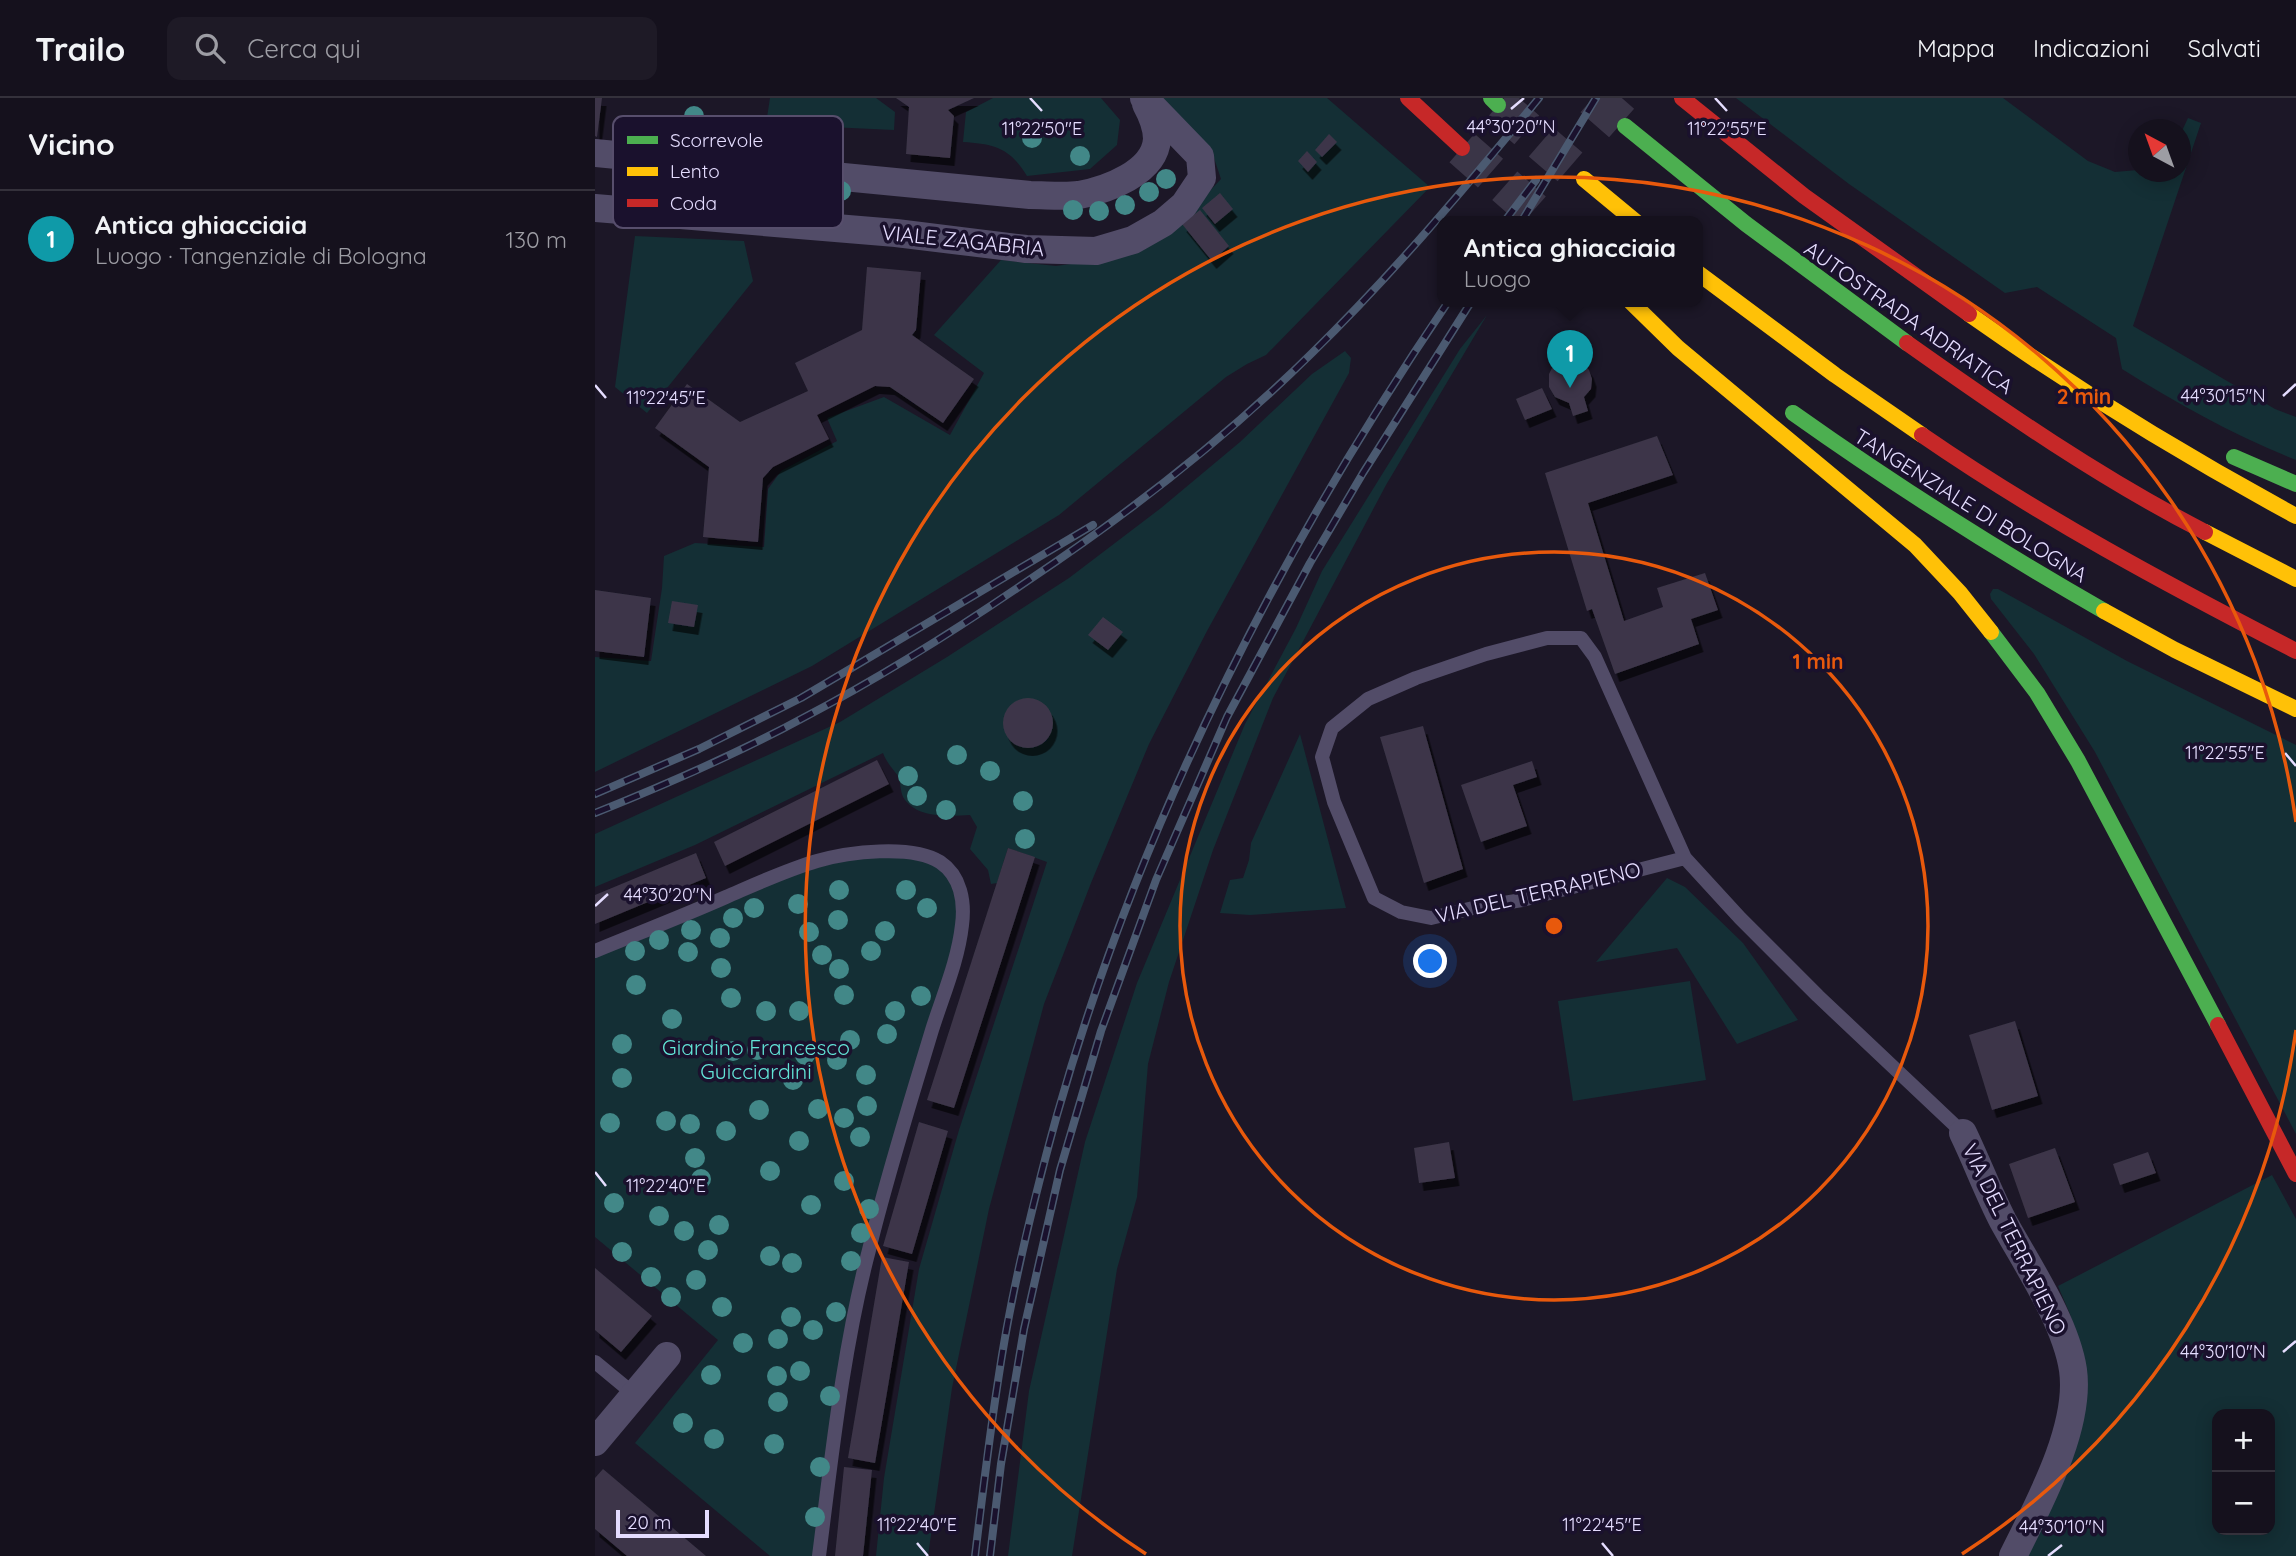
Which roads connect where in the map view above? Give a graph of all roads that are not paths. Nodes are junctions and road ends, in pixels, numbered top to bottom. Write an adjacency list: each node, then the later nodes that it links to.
1 (1143, 98): 8 (street, VIALE ZAGABRIA); 13 (street, VIALE ZAGABRIA)
2 (1408, 98): 5 (highway)
3 (1682, 98): 14 (highway)
4 (1625, 127): 24 (highway, AUTOSTRADA ADRIATICA)
5 (1462, 148)
6 (595, 153): 7 (street, VIALE ZAGABRIA)
7 (613, 155)
8 (843, 177)
9 (1584, 179): 12 (highway)
10 (595, 208): 11 (street, VIALE ZAGABRIA)
11 (613, 209)
12 (1629, 216)
13 (836, 228)
14 (1910, 274): 19 (highway); 23 (highway)
15 (1703, 277): 25 (highway)
16 (1636, 307): 30 (highway)
17 (1652, 307): 18 (highway)
18 (1696, 343)
19 (2133, 404)
20 (1783, 406): 26 (highway, TANGENZIALE DI BOLOGNA)
21 (2221, 452): 22 (highway)
22 (2296, 484)
23 (2296, 516)
24 (2296, 579)
25 (2296, 651)
26 (2296, 709)
27 (1685, 858): 27 (lane, VIA DEL TERRAPIENO); 29 (lane, VIA DEL TERRAPIENO)
28 (595, 951): 35 (lane)
29 (1963, 1133): 36 (street, VIA DEL TERRAPIENO)
30 (2296, 1174)
31 (667, 1356): 33 (street)
32 (595, 1362): 33 (lane)
33 (635, 1395): 34 (street)
34 (595, 1442)
35 (819, 1556)
36 (2013, 1556)

